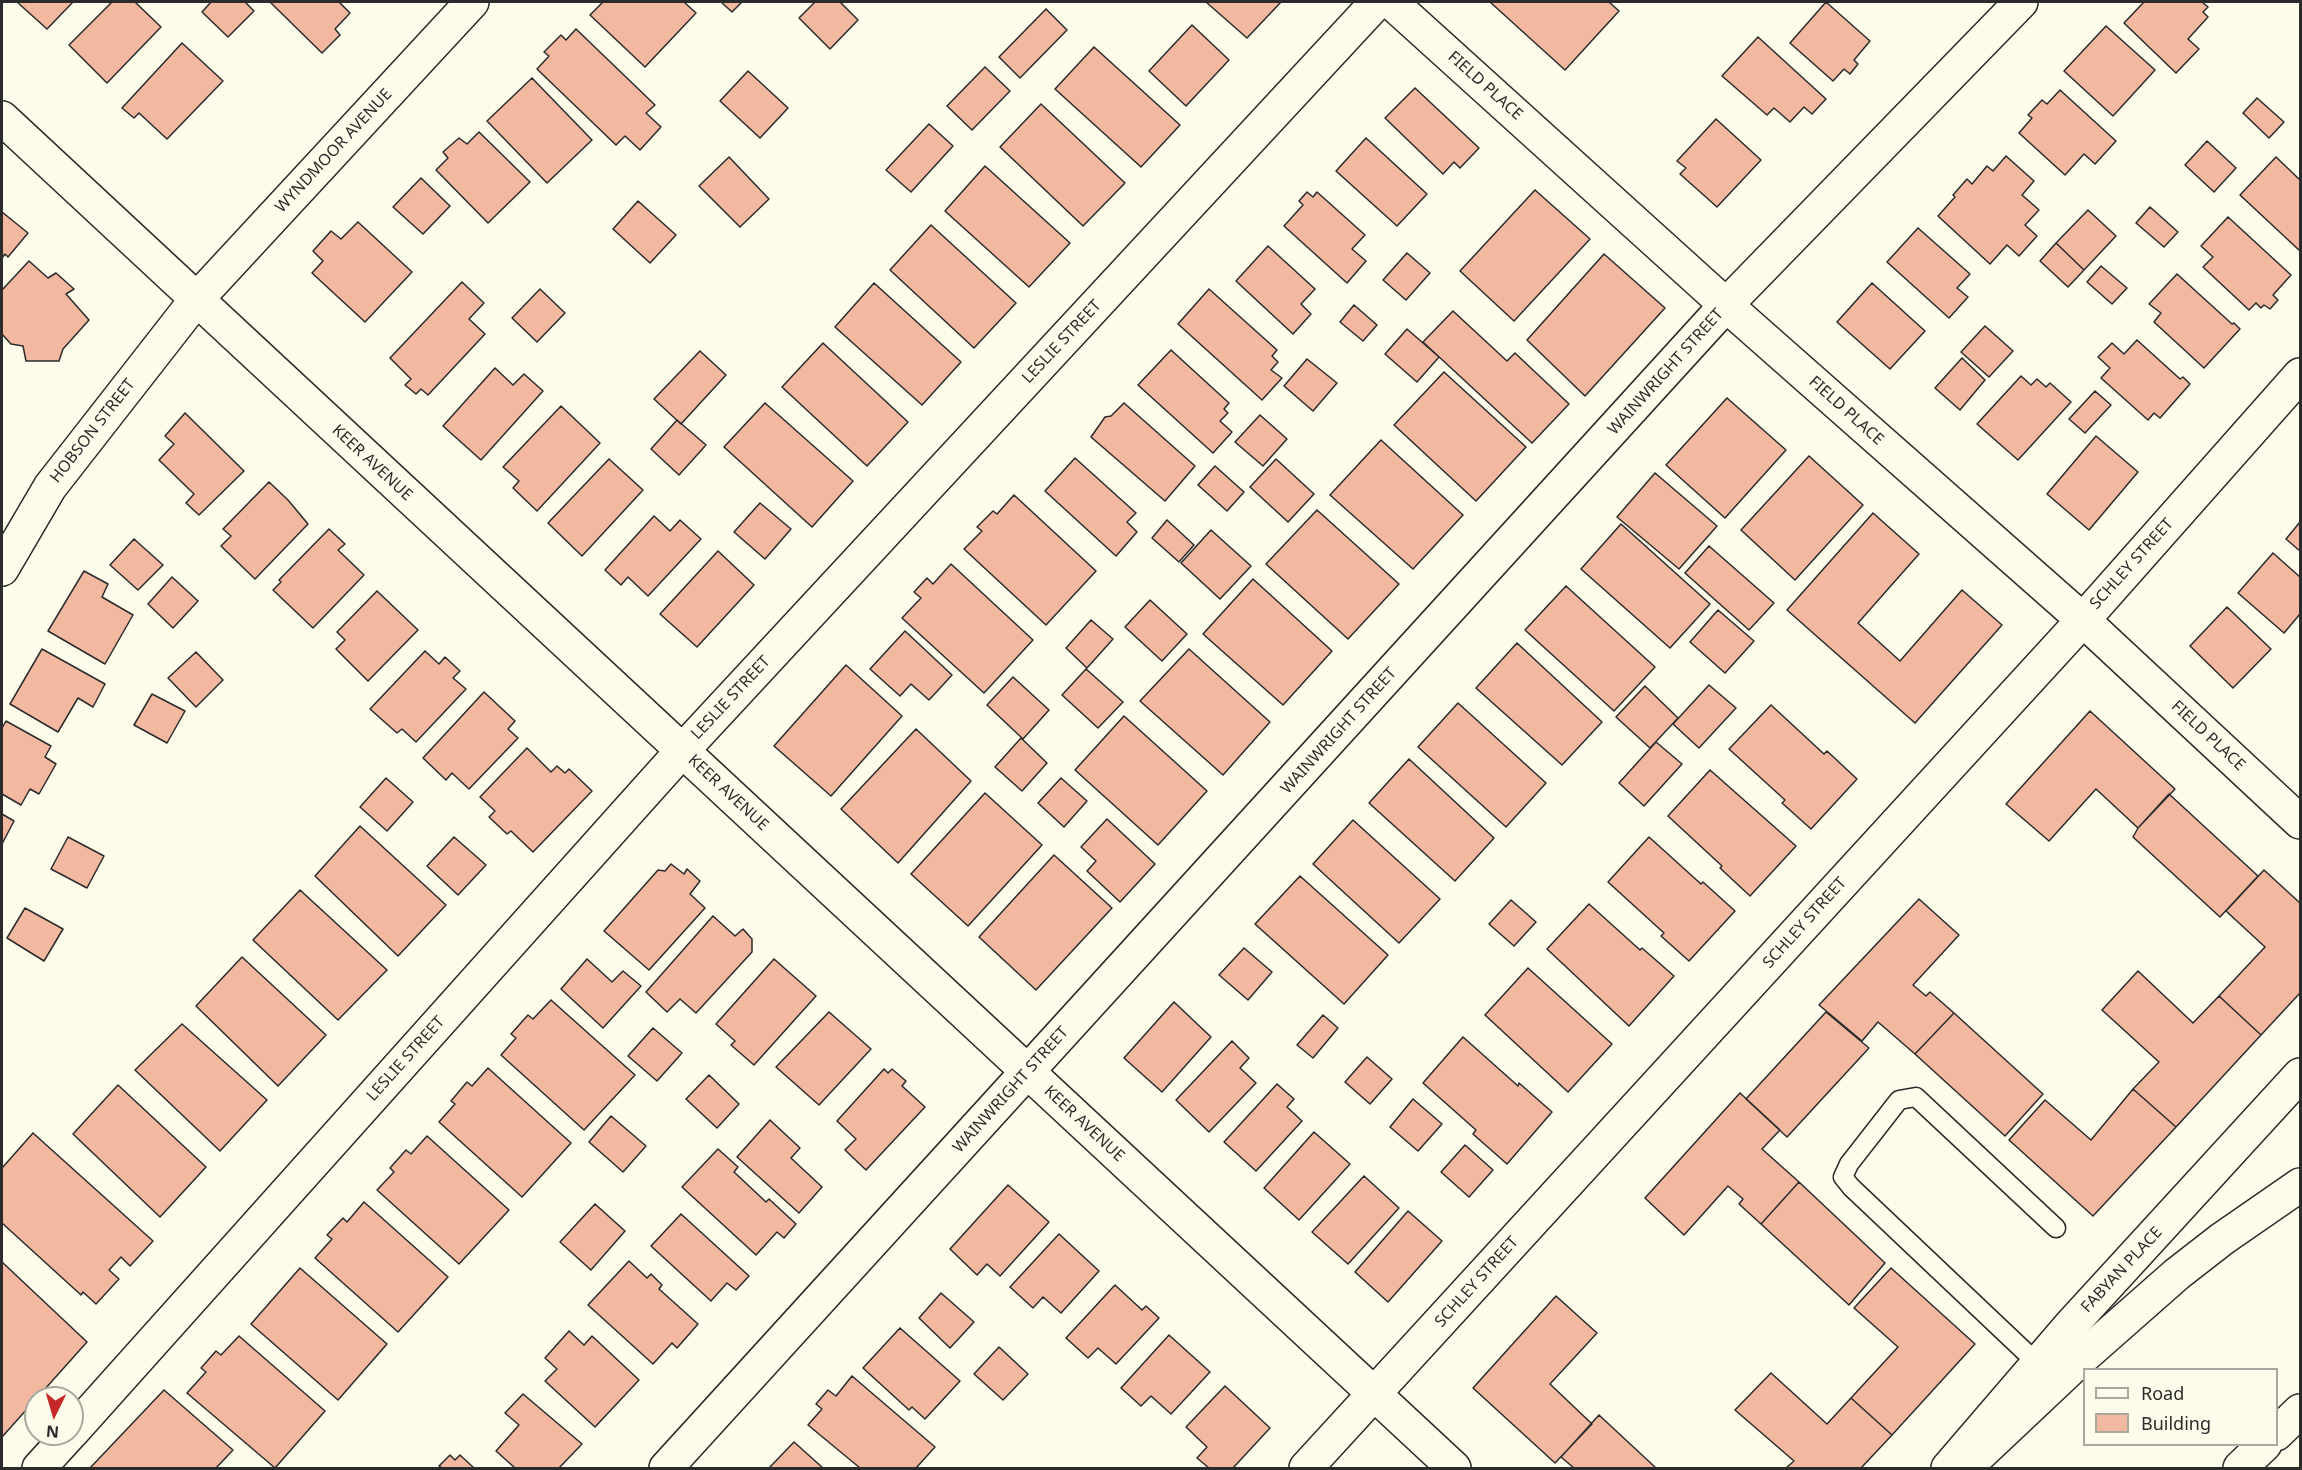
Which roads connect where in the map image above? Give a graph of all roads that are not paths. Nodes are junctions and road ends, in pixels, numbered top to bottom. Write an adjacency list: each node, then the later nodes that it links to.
1 (472, 2): 6 (main road, WYNDMOOR AVENUE)
2 (1377, 2): 11 (main road, LESLIE STREET)
3 (1391, 2): 7 (main road, FIELD PLACE)
4 (2020, 2): 7 (main road, WAINWRIGHT STREET)
5 (2, 118): 6 (main road, KEER AVENUE)
6 (196, 300): 9 (main road, HOBSON STREET); 11 (main road, KEER AVENUE)
7 (1726, 305): 10 (main road, FIELD PLACE); 13 (main road, WAINWRIGHT STREET)
8 (2301, 375): 10 (main road, SCHLEY STREET)
9 (2, 569)
10 (2082, 621): 12 (main road, FIELD PLACE); 18 (main road, SCHLEY STREET)
11 (682, 752): 13 (main road, KEER AVENUE); 20 (main road, LESLIE STREET)
12 (2301, 822)
13 (1028, 1072): 18 (main road, KEER AVENUE); 25 (main road, WAINWRIGHT STREET)
14 (2301, 1075): 17 (main road, FABYAN PLACE)
15 (2301, 1185): 29 (main road)
16 (2055, 1228): 17 (lane)
17 (2037, 1363): 28 (main road, FABYAN PLACE)
18 (1375, 1394): 26 (main road, SCHLEY STREET); 27 (main road, KEER AVENUE)
19 (2301, 1411): 21 (main road)
20 (84, 1419)
21 (2278, 1433)
22 (59, 1446): 24 (main road, LESLIE STREET)
23 (2263, 1446): 30 (main road)
24 (39, 1468)
25 (666, 1468)
26 (1306, 1468)
27 (1454, 1468)
28 (1948, 1468)
29 (1965, 1468)
30 (2240, 1468)

